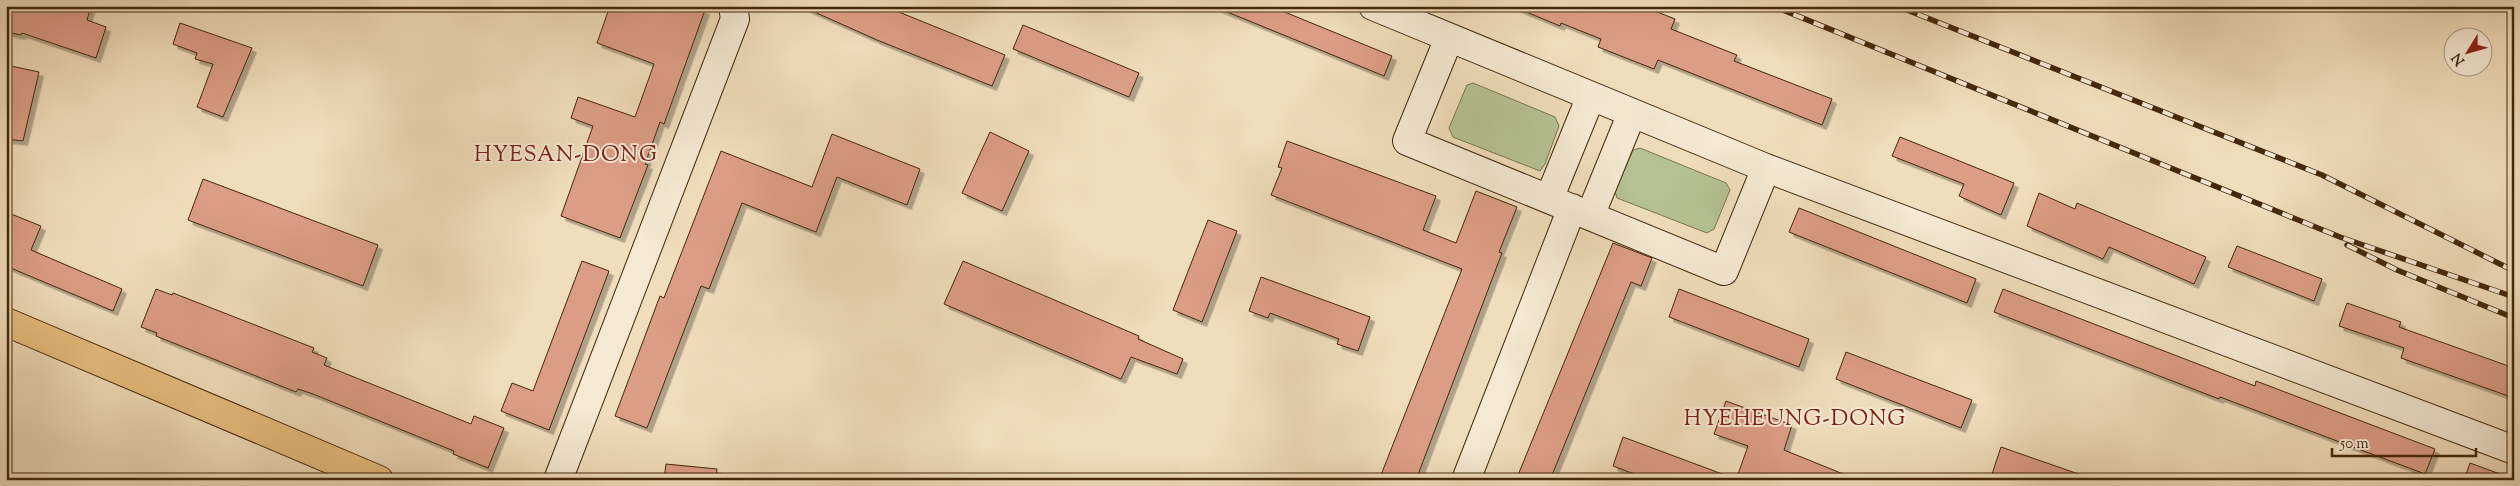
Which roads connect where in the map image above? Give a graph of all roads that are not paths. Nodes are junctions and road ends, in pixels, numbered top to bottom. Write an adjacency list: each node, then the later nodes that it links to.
1 (733, 6): 11 (main road)
2 (1373, 6): 3 (main road)
3 (1449, 38): 4 (main road); 7 (main road)
4 (1591, 96): 5 (main road); 7 (main road)
5 (1632, 113): 6 (main road); 7 (main road)
6 (1766, 168): 7 (main road); 9 (main road)
7 (1570, 208): 12 (main road)
8 (6, 322): 10 (main road)
9 (2514, 450)
10 (379, 480)
11 (558, 480)
12 (1466, 480)

